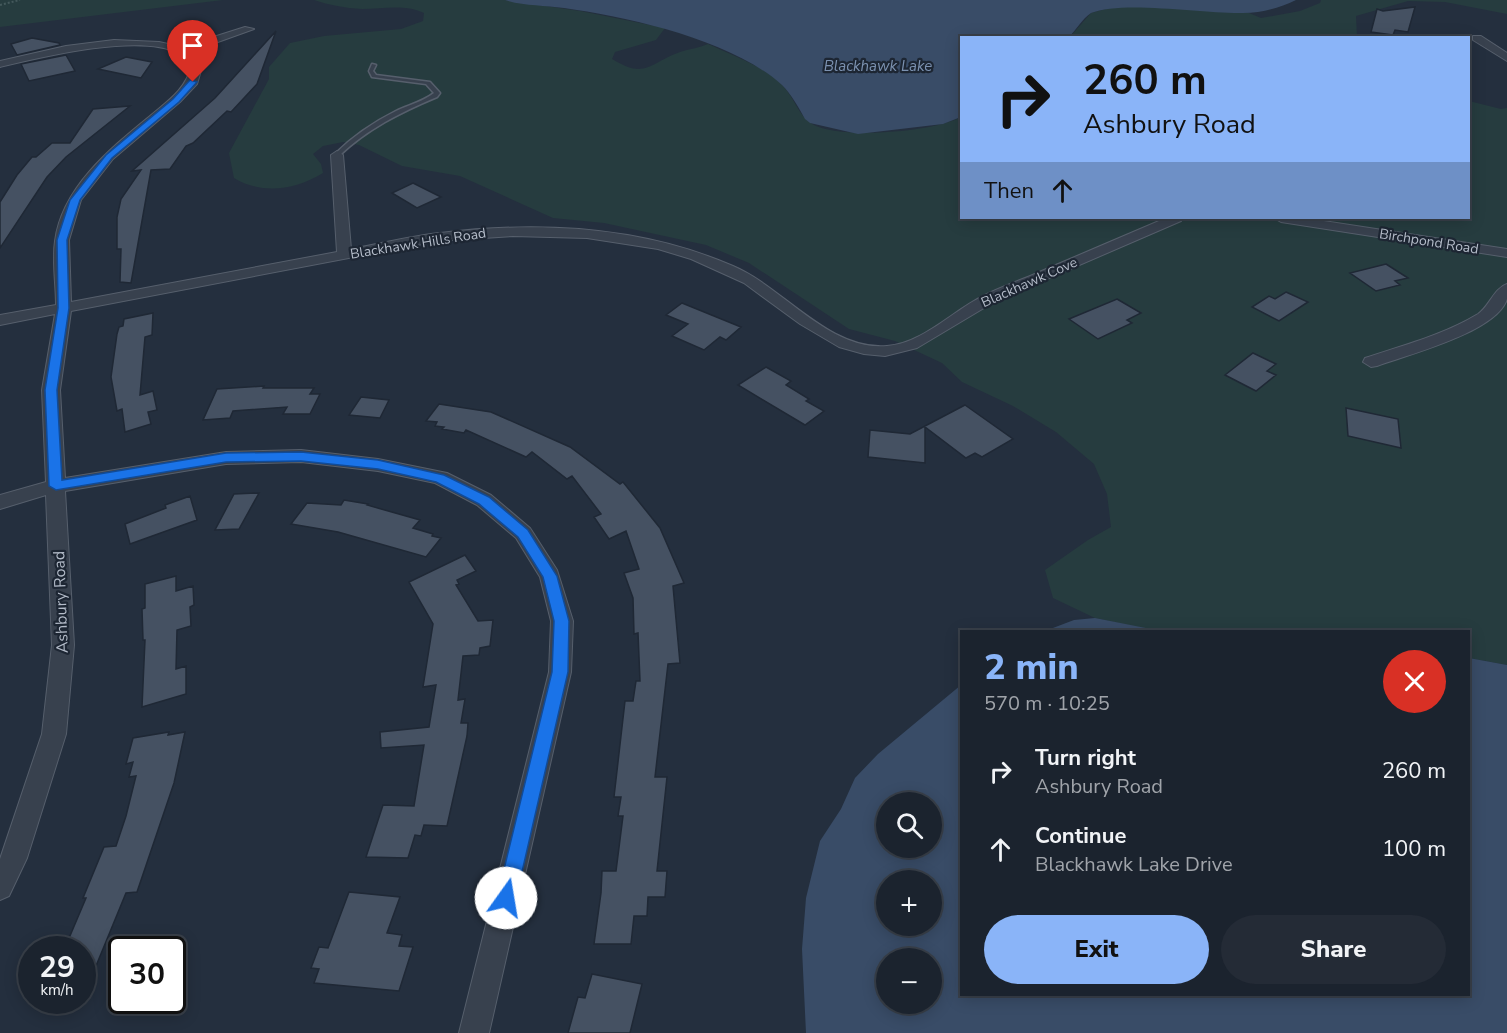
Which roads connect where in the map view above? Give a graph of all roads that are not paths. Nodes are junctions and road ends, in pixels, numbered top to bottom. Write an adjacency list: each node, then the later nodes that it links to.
1 (249, 29): 3 (street)
2 (1477, 38): 4 (street)
3 (182, 51): 5 (street); 13 (street, Ashbury Road)
4 (1507, 58)
5 (0, 64)
6 (374, 65): 7 (lane)
7 (338, 155): 11 (street)
8 (1174, 219): 15 (street, Blackhawk Cove)
9 (1287, 219): 10 (street, Birchpond Road)
10 (1507, 254)
11 (344, 255): 13 (street, Blackhawk Hills Road); 15 (street, Blackhawk Hills Road)
12 (1507, 289): 16 (street)
13 (64, 308): 14 (street, Blackhawk Hills Road); 17 (street, Ashbury Road)
14 (0, 320)
15 (885, 351)
16 (1371, 362)
17 (56, 486): 18 (street); 19 (street, Ashbury Road); 20 (street)
18 (0, 502)
19 (0, 887)
20 (474, 1033)

